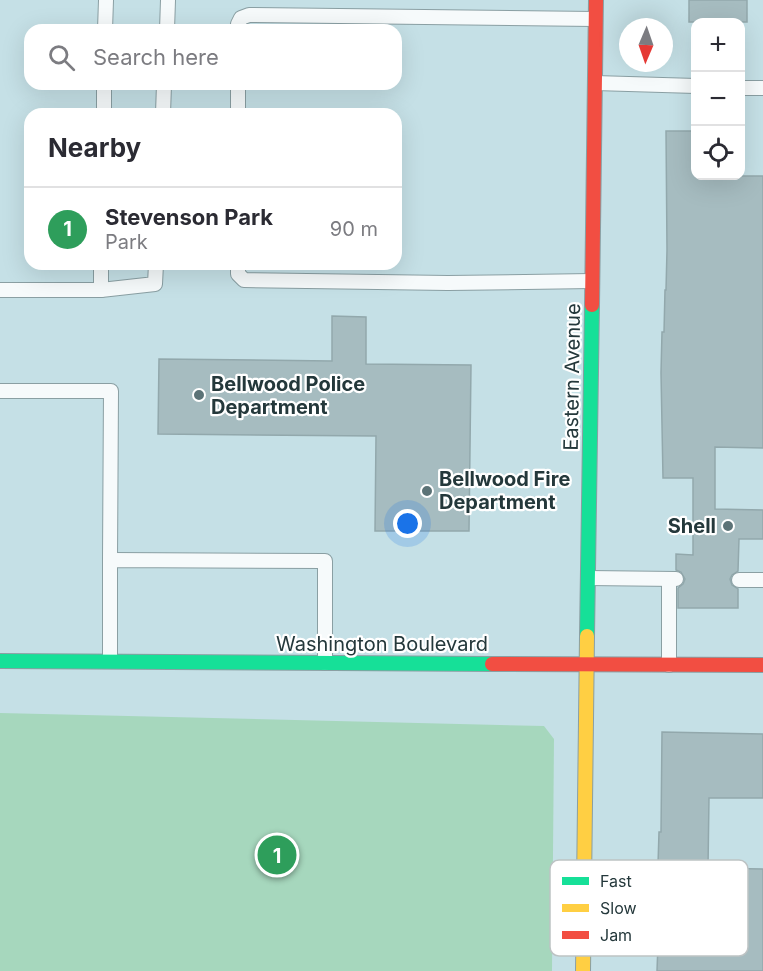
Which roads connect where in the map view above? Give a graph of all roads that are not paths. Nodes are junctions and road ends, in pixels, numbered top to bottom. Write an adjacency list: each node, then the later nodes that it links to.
1 (106, 0): 5 (lane)
2 (168, 0): 6 (lane)
3 (596, 0): 4 (street, Eastern Avenue)
4 (596, 18): 7 (lane); 8 (street, Eastern Avenue)
5 (105, 24)
6 (166, 24)
7 (238, 24)
8 (595, 83): 9 (lane); 21 (street, Eastern Avenue)
9 (691, 86)
10 (745, 88): 11 (lane)
11 (763, 88)
12 (104, 90): 15 (lane)
13 (164, 90): 16 (lane)
14 (238, 90): 17 (lane)
15 (104, 108)
16 (163, 108)
17 (238, 108)
18 (101, 270): 23 (lane)
19 (156, 270): 23 (lane)
20 (238, 270): 21 (lane)
21 (592, 280): 26 (street, Eastern Avenue)
22 (0, 290): 23 (lane)
23 (101, 290)
24 (0, 391): 25 (lane)
25 (110, 560): 30 (lane); 31 (lane)
26 (588, 578): 32 (street, Eastern Avenue); 33 (lane)
27 (739, 580): 28 (lane)
28 (763, 580)
29 (0, 661): 30 (street, Washington Boulevard)
30 (110, 662): 31 (street, Washington Boulevard)
31 (324, 663): 32 (street, Washington Boulevard)
32 (587, 664): 33 (street, Washington Boulevard); 35 (street, Eastern Avenue)
33 (669, 664): 34 (street, Washington Boulevard)
34 (763, 665)
35 (584, 860)
36 (583, 956): 37 (street, Eastern Avenue)
37 (583, 971)

